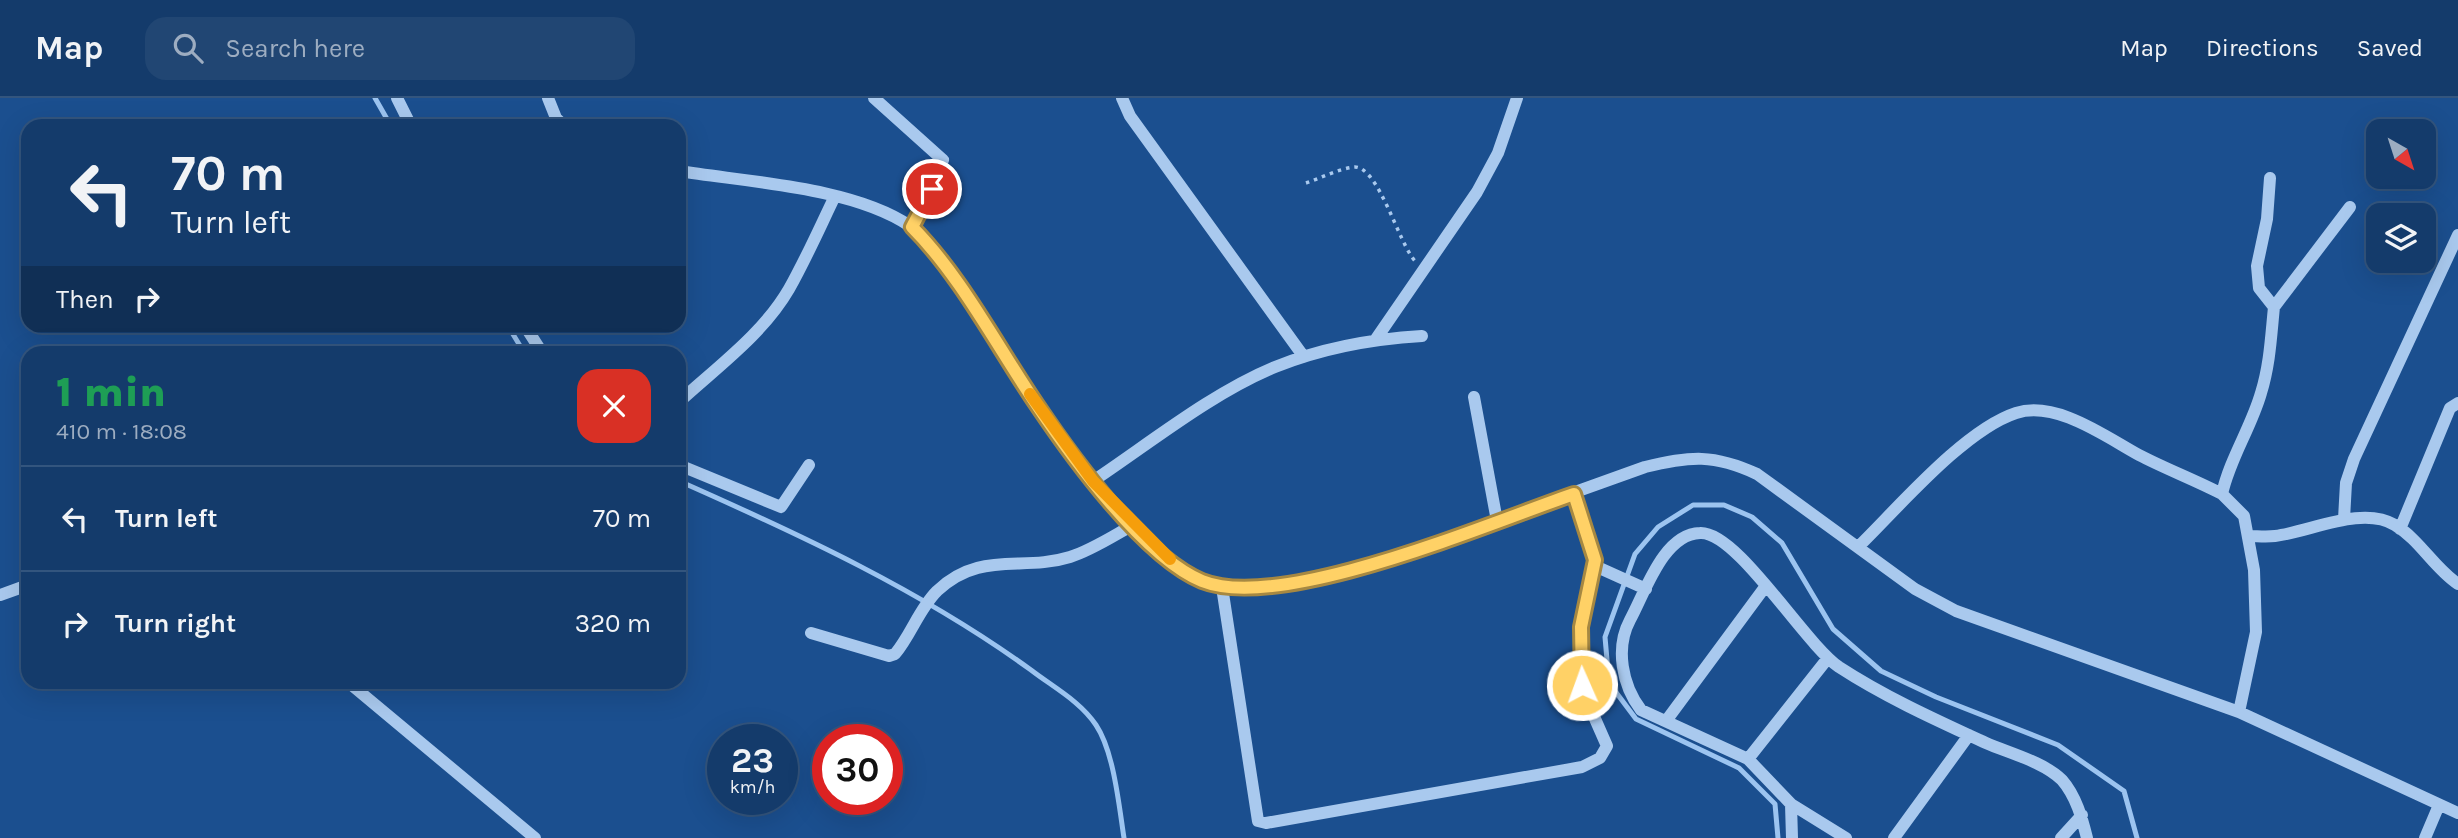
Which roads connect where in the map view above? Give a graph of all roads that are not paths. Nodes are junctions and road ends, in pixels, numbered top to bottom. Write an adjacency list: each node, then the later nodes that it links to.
1 (397, 98): 6 (street)
2 (548, 98): 7 (street)
3 (874, 98): 12 (street)
4 (1122, 98): 17 (street)
5 (1517, 98): 16 (street)
6 (408, 119)
7 (557, 119)
8 (686, 172): 10 (street)
9 (2270, 178): 14 (street)
10 (835, 196): 12 (street); 18 (street)
11 (2350, 207): 14 (street)
12 (912, 227): 23 (street)
13 (2458, 235): 26 (street)
14 (2274, 307): 25 (street)
15 (1422, 335): 16 (street)
16 (1376, 339): 17 (street)
17 (1304, 357): 23 (street)
18 (686, 396)
19 (1474, 397): 27 (street)
20 (2458, 403): 29 (street)
21 (809, 465): 22 (street)
22 (686, 468)
23 (1093, 481): 28 (street)
24 (1574, 494): 27 (street); 31 (street); 32 (street)
25 (2222, 494): 30 (street); 31 (street)
26 (2344, 519): 29 (street); 30 (street)
27 (1497, 521): 34 (street)
28 (1133, 525): 34 (street); 39 (street)
29 (2400, 528): 33 (street)
30 (2248, 537): 42 (street)
31 (1858, 547): 42 (street)
32 (1599, 567): 34 (street); 37 (street)
33 (2458, 583)
34 (1222, 587)
35 (1765, 587): 37 (street); 40 (street); 43 (street)
36 (21, 588): 38 (street)
37 (1646, 589): 43 (street)
38 (0, 595)
39 (811, 633)
40 (1828, 658): 44 (street); 45 (street)
41 (356, 689): 50 (street)
42 (2239, 712): 47 (street)
43 (1666, 721): 45 (street)
44 (1969, 735): 49 (street); 53 (street)
45 (1748, 759): 46 (street)
46 (1791, 804): 51 (street); 52 (street)
47 (2440, 805): 48 (street); 56 (street)
48 (2458, 813)
49 (2082, 815): 54 (street); 55 (street)
50 (535, 838)
51 (1792, 838)
52 (1846, 838)
53 (1894, 838)
54 (2061, 838)
55 (2087, 838)
56 (2425, 838)

